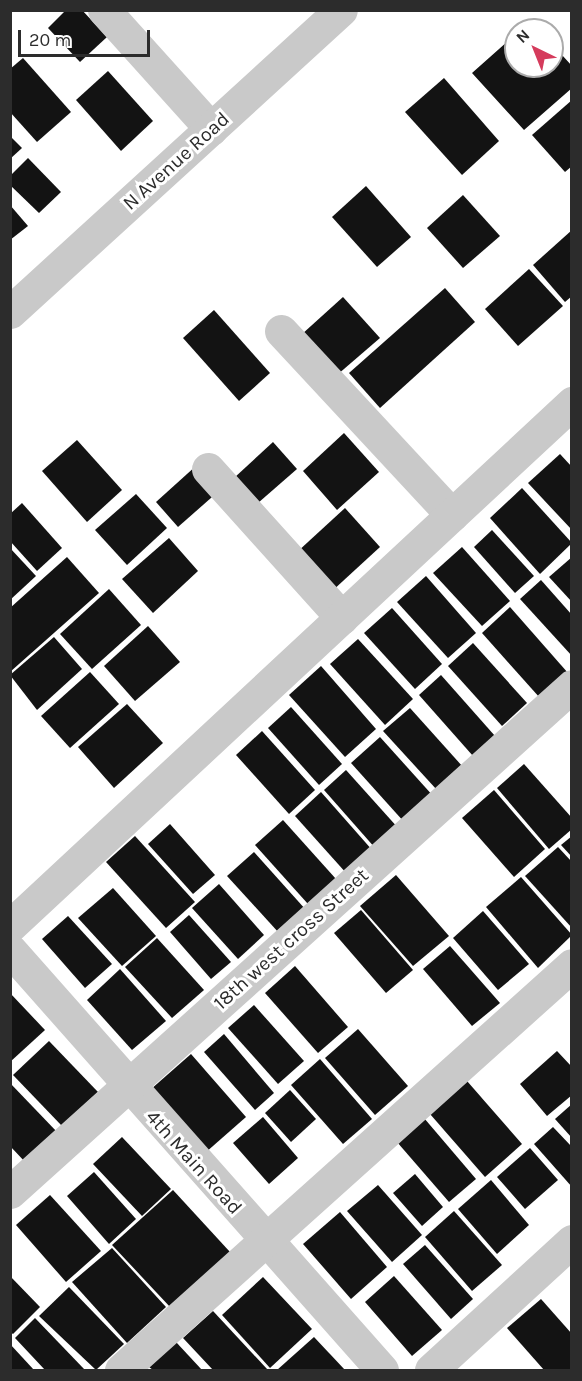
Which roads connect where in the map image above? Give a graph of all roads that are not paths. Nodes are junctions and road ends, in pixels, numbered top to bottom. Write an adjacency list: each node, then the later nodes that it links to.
1 (104, 10): 3 (street)
2 (341, 10): 3 (street, N Avenue Road)
3 (211, 129): 4 (street, N Avenue Road)
4 (10, 312)
5 (281, 331): 8 (street)
6 (572, 403): 8 (street)
7 (208, 469): 9 (street)
8 (452, 515): 9 (street)
9 (342, 618): 11 (street)
10 (572, 686): 14 (street, 18th west cross Street)
11 (10, 927)
12 (10, 950): 14 (street, 4th Main Road)
13 (572, 965): 16 (street)
14 (127, 1087): 15 (street, 18th west cross Street); 16 (street, 4th Main Road)
15 (10, 1192)
16 (265, 1241): 18 (street); 19 (street, 4th Main Road)
17 (572, 1241): 20 (street)
18 (121, 1371)
19 (382, 1371)
20 (431, 1371)

